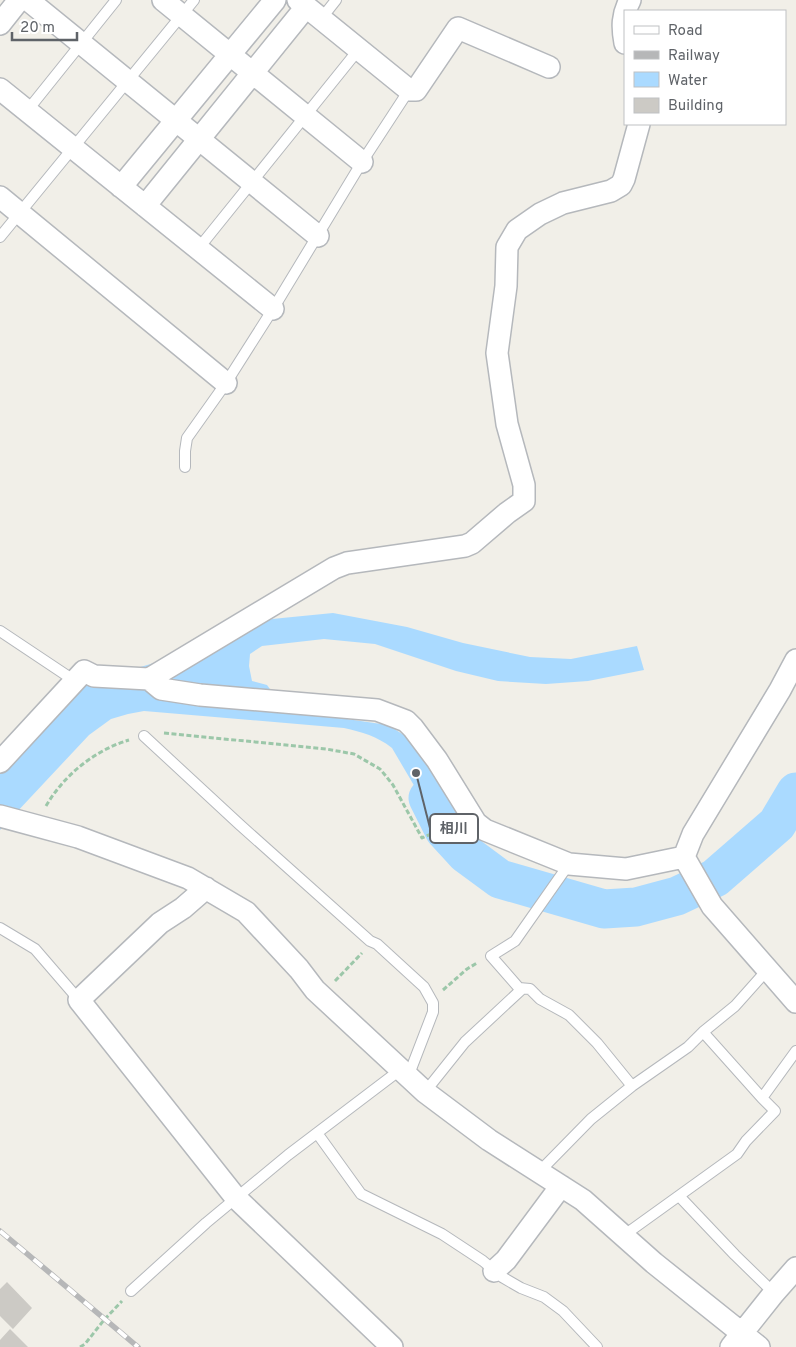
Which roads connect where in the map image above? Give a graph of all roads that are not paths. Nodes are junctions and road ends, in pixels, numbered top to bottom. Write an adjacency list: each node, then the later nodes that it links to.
1 (19, 0): 10 (street)
2 (28, 0): 12 (street)
3 (116, 0): 12 (lane)
4 (163, 0): 7 (street)
5 (275, 0): 14 (street)
6 (336, 0): 8 (lane)
7 (188, 8): 14 (street); 17 (lane)
8 (309, 9): 13 (street); 16 (street)
9 (624, 10): 11 (street)
10 (0, 24)
11 (624, 38)
12 (81, 43): 17 (street); 20 (lane)
13 (359, 49): 19 (street); 21 (lane)
14 (230, 55): 16 (street); 22 (street)
15 (549, 67): 19 (street)
16 (252, 74): 21 (street); 24 (street)
17 (129, 82): 22 (street); 25 (lane)
18 (0, 89): 20 (street)
19 (409, 90): 26 (lane)
20 (28, 111): 25 (street)
21 (305, 116): 26 (street); 27 (lane)
22 (176, 120): 24 (street); 28 (street)
23 (639, 125): 40 (street)
24 (199, 139): 27 (street); 30 (street)
25 (75, 148): 28 (street); 31 (lane)
26 (362, 162): 32 (lane)
27 (252, 182): 32 (street); 34 (lane)
28 (121, 187): 30 (street)
29 (0, 197): 31 (street)
30 (145, 206): 34 (street)
31 (20, 213): 33 (lane); 36 (street)
32 (318, 236): 35 (lane)
33 (0, 238)
34 (198, 249): 35 (street)
35 (272, 309): 36 (lane)
36 (226, 383): 37 (lane)
37 (185, 467)
38 (0, 631): 41 (lane)
39 (796, 660): 45 (street)
40 (149, 678): 41 (street); 46 (street)
41 (75, 681): 43 (street)
42 (144, 736): 55 (lane)
43 (0, 762)
44 (0, 816): 47 (street)
45 (684, 857): 46 (street); 49 (street)
46 (569, 864): 50 (lane)
47 (206, 888): 51 (street); 55 (street)
48 (0, 928): 51 (lane)
49 (768, 970): 52 (street); 53 (lane)
50 (522, 989): 56 (lane); 57 (lane)
51 (79, 1000): 63 (street)
52 (796, 1002)
53 (703, 1032): 56 (lane); 58 (lane)
54 (796, 1051): 58 (lane)
55 (404, 1073): 57 (street); 59 (lane)
56 (632, 1086): 60 (lane)
57 (425, 1092): 60 (street)
58 (762, 1098): 62 (lane)
59 (317, 1134): 63 (lane); 66 (lane)
60 (540, 1172): 61 (street)
61 (561, 1186): 64 (street); 66 (street)
62 (679, 1196): 64 (lane); 68 (lane)
63 (236, 1198): 67 (lane); 70 (street)
64 (623, 1236): 69 (street)
65 (796, 1268): 68 (street)
66 (494, 1271): 71 (lane)
67 (131, 1291)
68 (774, 1293): 69 (street)
69 (736, 1340): 72 (street)
70 (392, 1347)
71 (597, 1347)
72 (759, 1347)

